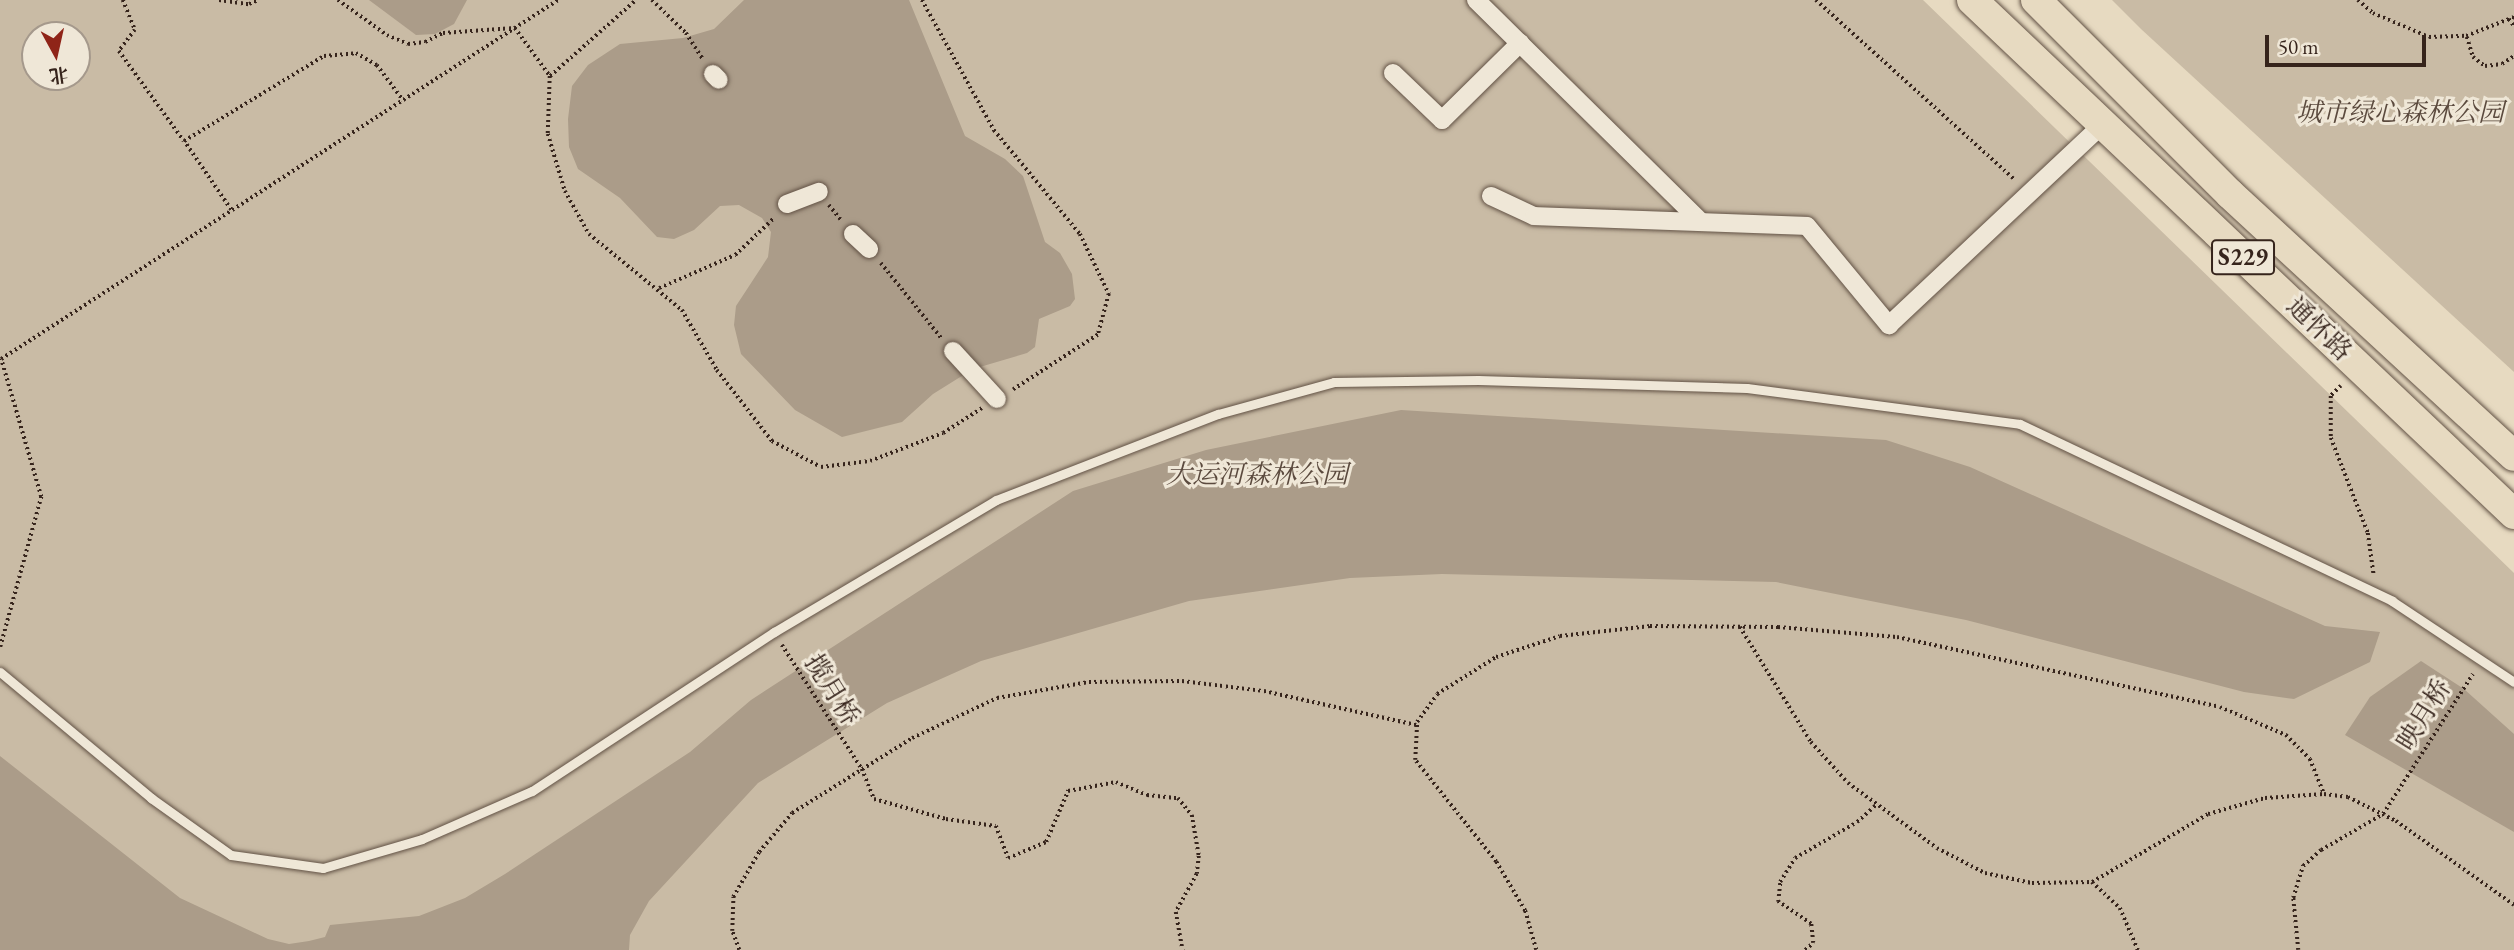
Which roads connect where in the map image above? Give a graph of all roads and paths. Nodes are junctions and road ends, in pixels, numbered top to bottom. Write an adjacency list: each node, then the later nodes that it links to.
1 (123, 0): 25 (path)
2 (219, 0): 3 (path)
3 (258, 0)
4 (338, 0): 16 (path)
5 (558, 0): 16 (path)
6 (636, 0): 21 (path)
7 (652, 0): 22 (path)
8 (922, 0): 39 (path)
9 (1476, 0): 18 (street)
10 (1816, 0): 27 (path)
11 (1972, 0): 24 (main road, 通怀路 / S229)
12 (2036, 0): 40 (main road, 通怀路 / S229)
13 (2358, 0): 17 (path)
14 (2512, 18): 15 (path); 17 (path)
15 (2514, 26)
16 (516, 28): 21 (path); 23 (path)
17 (2466, 36): 19 (path)
18 (1520, 43): 20 (street); 31 (street)
19 (2514, 56)
20 (1393, 73)
21 (550, 76): 35 (path)
22 (716, 77)
23 (403, 100): 25 (path); 30 (path)
24 (2103, 124): 27 (street); 38 (main road, 通怀路 / S229)
25 (184, 141): 30 (path)
26 (819, 192): 29 (street); 33 (path)
27 (2029, 194): 31 (street)
28 (1491, 196): 31 (street)
29 (788, 204)
30 (231, 211): 37 (path)
31 (1701, 222)
32 (763, 227): 35 (path)
33 (853, 234): 34 (street)
34 (869, 249): 36 (path)
35 (659, 288): 39 (path)
36 (953, 351): 39 (street)
37 (0, 359): 44 (path)
38 (2361, 368): 41 (main road, 通怀路 / S229); 42 (path)
39 (997, 399)
40 (2514, 456)
41 (2514, 514)
42 (2372, 592): 47 (lane); 48 (lane)
43 (1740, 627): 49 (path); 51 (path); 52 (path)
44 (0, 647)
45 (785, 650): 50 (path, 揽月桥)
46 (2475, 670): 53 (path, 映月桥)
47 (0, 672)
48 (2514, 681)
49 (1416, 725): 50 (path); 58 (path)
50 (862, 769): 56 (path); 57 (path, 揽月桥)
51 (2325, 794): 53 (path); 54 (path)
52 (1877, 804): 54 (path); 59 (path)
53 (2383, 814): 55 (path); 61 (path)
54 (2092, 882): 60 (path)
55 (2514, 905)
56 (739, 950)
57 (1183, 950)
58 (1536, 950)
59 (1805, 950)
60 (2138, 950)
61 (2298, 950)

